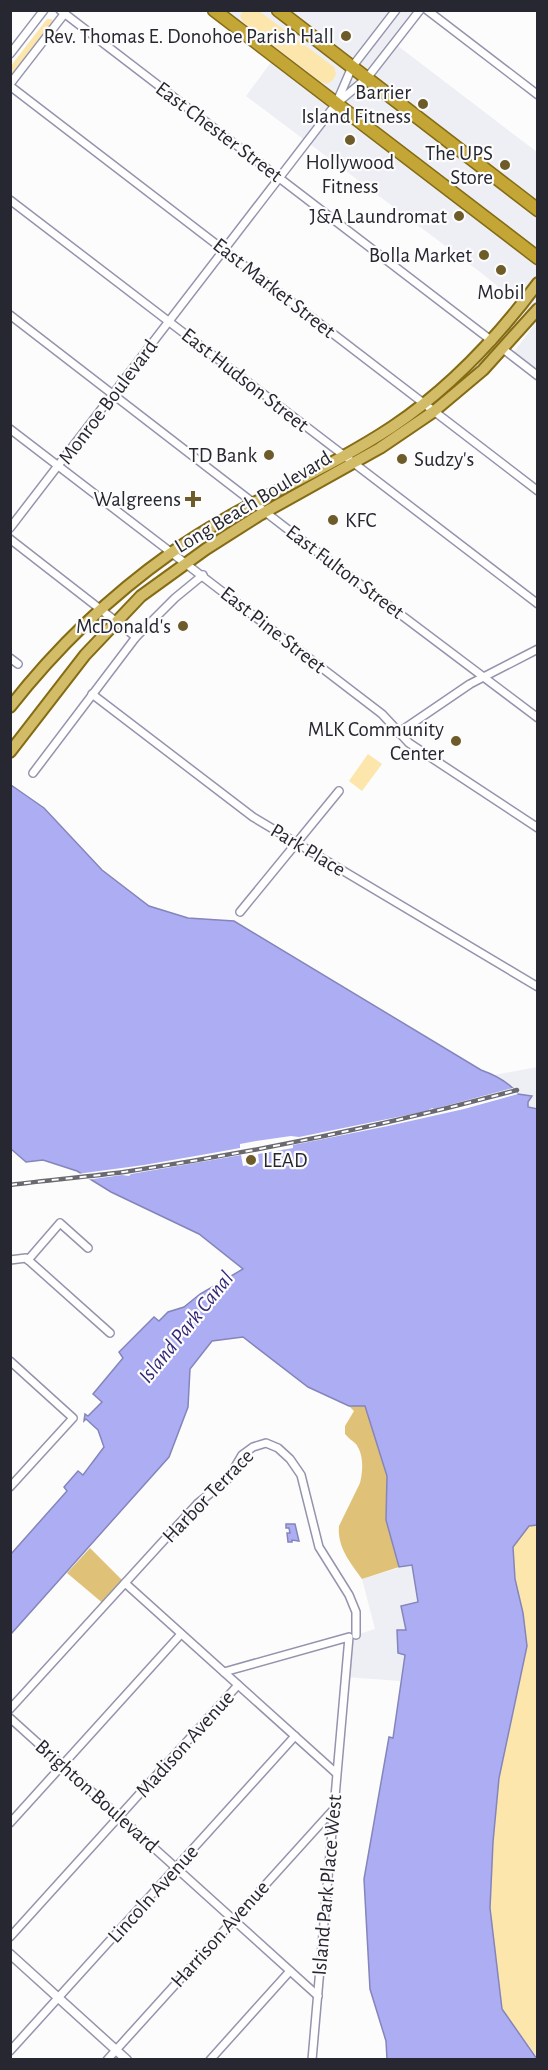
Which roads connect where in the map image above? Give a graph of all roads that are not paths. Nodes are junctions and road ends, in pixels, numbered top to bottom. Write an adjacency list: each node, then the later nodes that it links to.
1 (44, 10): 9 (street)
2 (214, 10): 8 (highway)
3 (278, 10): 10 (highway)
4 (396, 10): 10 (street, Monroe Boulevard)
5 (420, 10): 11 (street, Monroe Boulevard)
6 (427, 10): 13 (street)
7 (64, 12): 12 (street); 15 (street, East Chester Street)
8 (228, 15): 14 (highway)
9 (10, 54)
10 (352, 67): 11 (highway); 14 (street, Monroe Boulevard)
11 (367, 78): 14 (street, Monroe Boulevard); 17 (highway)
12 (10, 85): 18 (street, East Market Street)
13 (537, 95)
14 (336, 104): 15 (street, Monroe Boulevard); 19 (highway)
15 (279, 178): 18 (street, Monroe Boulevard); 24 (street, East Chester Street)
16 (10, 200): 23 (street, East Hudson Street)
17 (537, 210)
18 (225, 249): 23 (street, Monroe Boulevard); 28 (street, East Market Street)
19 (537, 258)
20 (537, 283): 24 (main road, Long Beach Boulevard)
21 (537, 309): 25 (main road, Long Beach Boulevard)
22 (10, 315): 27 (street, East Fulton Street)
23 (170, 322): 27 (street, Monroe Boulevard); 31 (street, East Hudson Street)
24 (492, 341): 28 (main road, Long Beach Boulevard)
25 (503, 350): 26 (street); 29 (main road, Long Beach Boulevard)
26 (537, 376)
27 (113, 395): 33 (street, Monroe Boulevard); 35 (street, East Fulton Street)
28 (423, 404): 29 (street, East Market Street); 31 (main road, Long Beach Boulevard)
29 (433, 412): 32 (main road, Long Beach Boulevard); 34 (street, East Market Street)
30 (10, 429): 33 (street, East Pine Street)
31 (343, 456): 32 (street, East Hudson Street); 35 (main road, Long Beach Boulevard)
32 (353, 464): 36 (main road, Long Beach Boulevard); 42 (street, East Hudson Street)
33 (59, 466): 37 (street, Monroe Boulevard); 39 (street, East Pine Street)
34 (537, 491)
35 (253, 502): 36 (street, East Fulton Street); 39 (main road, Long Beach Boulevard)
36 (265, 512): 40 (main road, Long Beach Boulevard); 49 (street, East Fulton Street)
37 (10, 528)
38 (10, 539): 43 (street)
39 (171, 552): 40 (street, East Pine Street); 43 (main road, Long Beach Boulevard)
40 (186, 564): 41 (street, East Pine Street); 44 (main road, Long Beach Boulevard)
41 (203, 575): 45 (street, Long Beach Boulevard); 53 (street, East Pine Street)
42 (537, 604)
43 (100, 608): 44 (street); 51 (main road, Long Beach Boulevard)
44 (116, 621): 45 (street); 54 (main road, Long Beach Boulevard)
45 (136, 637): 50 (street, Long Beach Boulevard)
46 (537, 649): 49 (street)
47 (10, 658): 48 (street)
48 (18, 664)
49 (484, 677): 52 (street, East Fulton Street); 53 (street)
50 (92, 694): 55 (street, Long Beach Boulevard); 58 (street, Park Place)
51 (10, 706)
52 (537, 718)
53 (398, 733): 57 (street, East Pine Street)
54 (10, 752)
55 (33, 773)
56 (339, 791): 58 (street)
57 (537, 828)
58 (296, 843): 59 (street); 60 (street, Park Place)
59 (240, 912)
60 (537, 987)
61 (88, 1248): 63 (street)
62 (10, 1260): 63 (street)
63 (28, 1260): 64 (street)
64 (110, 1333)
65 (10, 1361): 66 (street)
66 (11, 1485)
67 (125, 1583): 68 (street); 69 (street, Harbor Terrace); 72 (street)
68 (181, 1634): 70 (street); 75 (street)
69 (353, 1636): 70 (street); 76 (street, Island Park Place West)
70 (224, 1672): 71 (street)
71 (238, 1685): 74 (street); 78 (street, Madison Avenue)
72 (10, 1709)
73 (10, 1718): 75 (street, Brighton Boulevard)
74 (295, 1736): 76 (street); 80 (street, Lincoln Avenue)
75 (63, 1765): 78 (street, Brighton Boulevard); 79 (street)
76 (336, 1773): 77 (street, Island Park Place West)
77 (333, 1810): 81 (street, Harrison Avenue); 85 (street, Island Park Place West)
78 (120, 1816): 80 (street, Brighton Boulevard); 82 (street, Madison Avenue)
79 (10, 1823)
80 (176, 1868): 81 (street, Brighton Boulevard); 86 (street, Lincoln Avenue)
81 (233, 1919): 84 (street, Brighton Boulevard); 87 (street, Harrison Avenue)
82 (10, 1937)
83 (10, 1954): 86 (street)
84 (290, 1971): 85 (street, Brighton Boulevard); 91 (street)
85 (318, 1996): 92 (street, Island Park Place West)
86 (59, 1998): 87 (street); 88 (street, Lincoln Avenue)
87 (116, 2049): 89 (street, Harrison Avenue); 90 (street)
88 (10, 2051)
89 (107, 2060)
90 (127, 2060)
91 (210, 2060)
92 (312, 2060)

